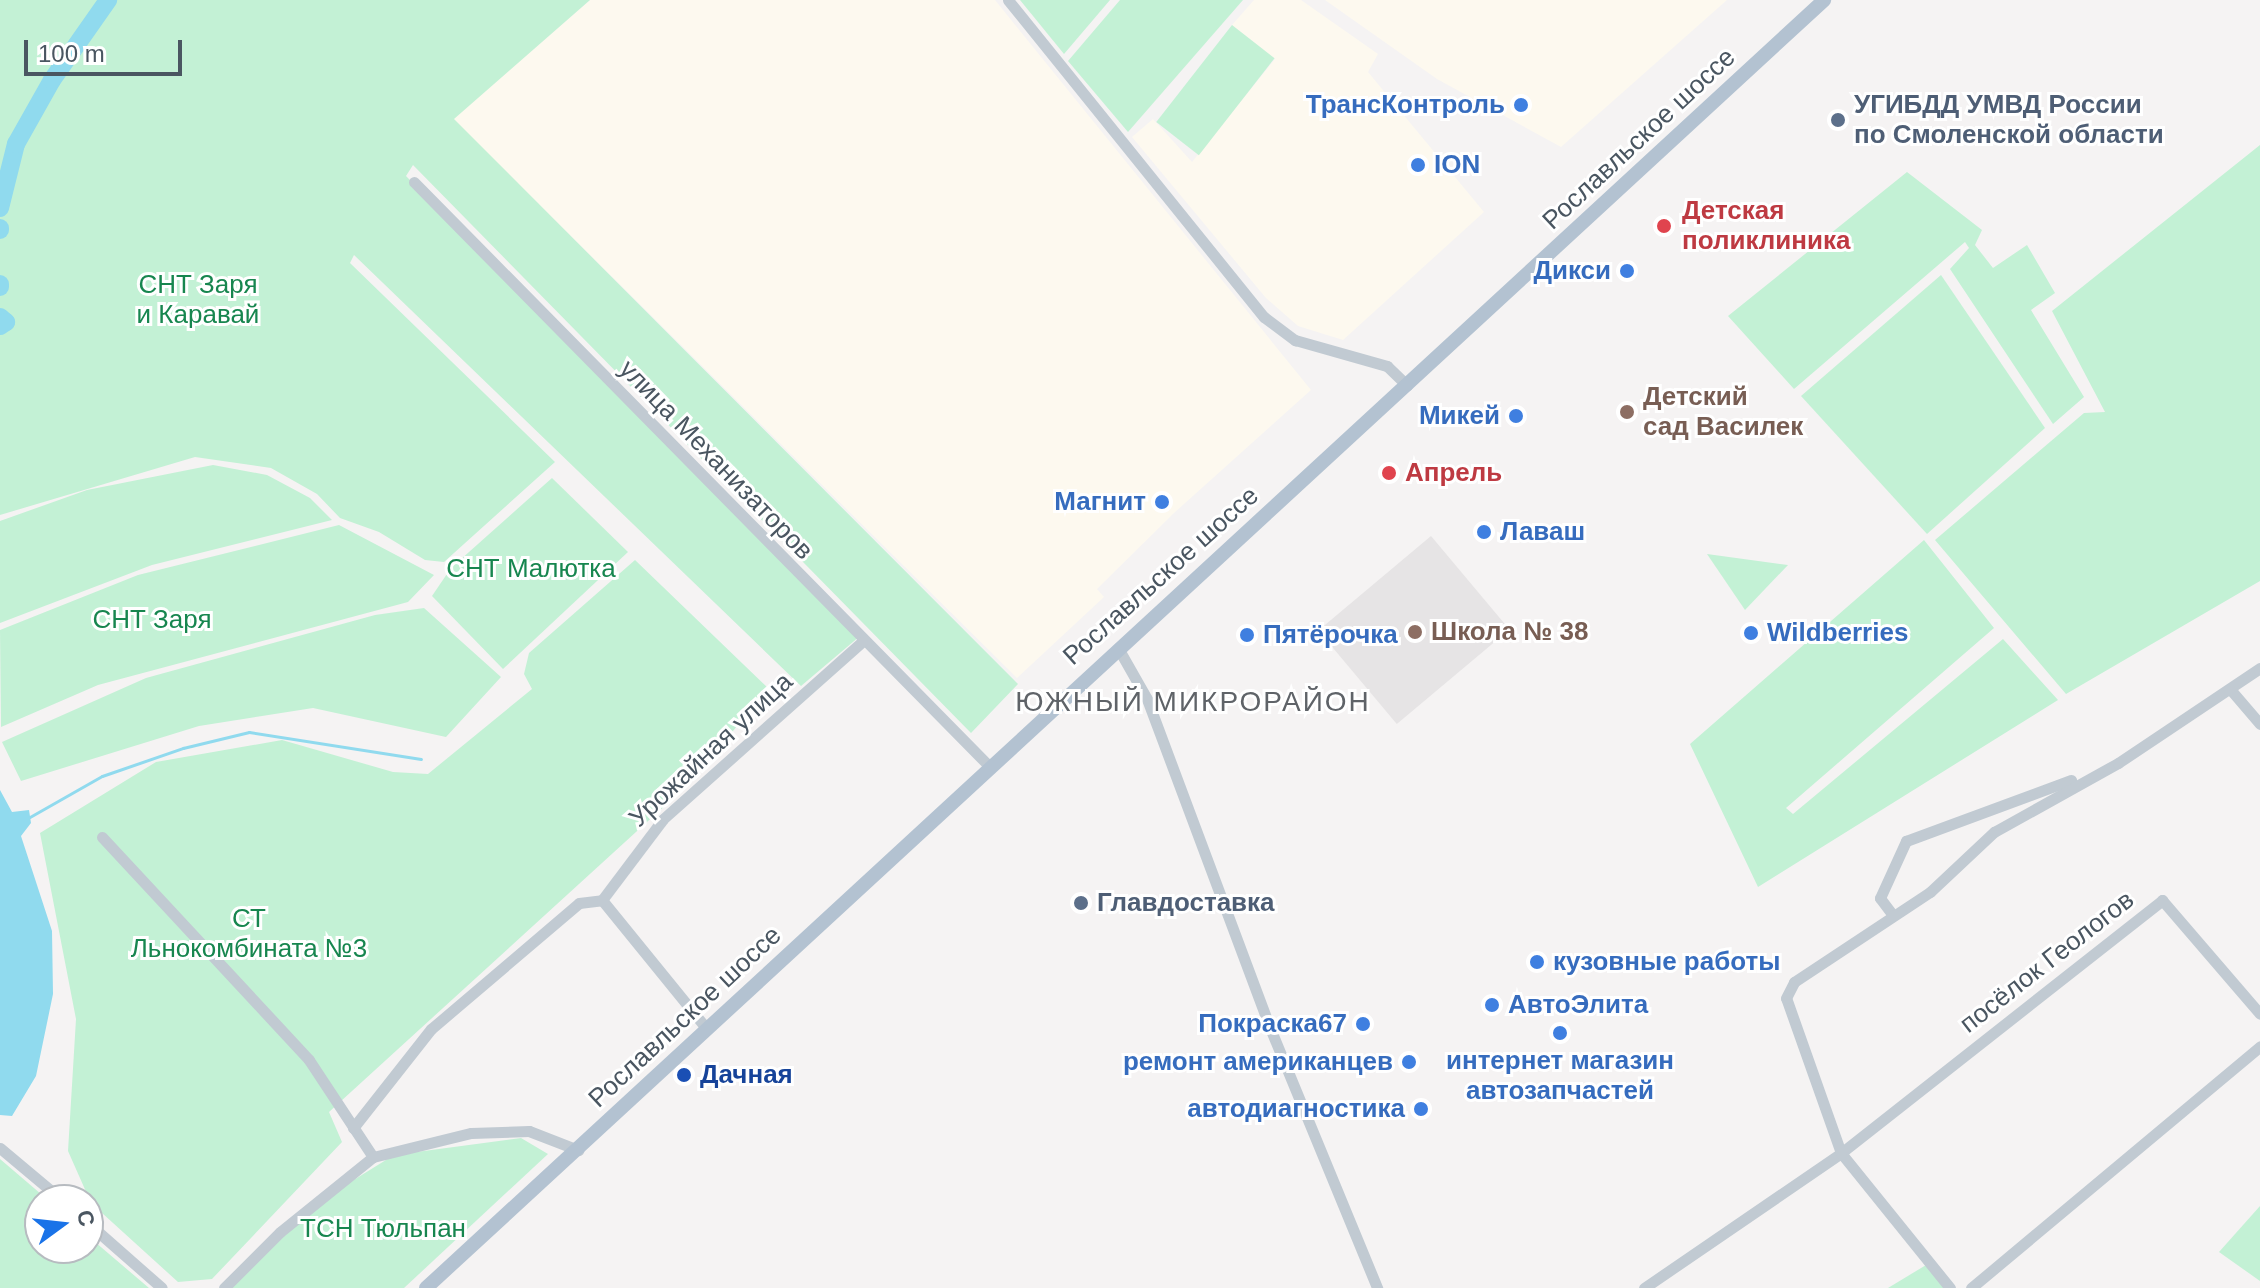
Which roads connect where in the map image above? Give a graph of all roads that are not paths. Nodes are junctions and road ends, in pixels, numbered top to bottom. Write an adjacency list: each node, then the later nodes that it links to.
1 (1008, 0): 4 (street)
2 (1824, 0): 4 (main road, Рославльское шоссе)
3 (414, 182): 5 (street, улица Механизаторов)
4 (1407, 385): 6 (main road, Рославльское шоссе)
5 (862, 642): 10 (street, улица Механизаторов); 13 (street, Урожайная улица)
6 (1118, 648): 10 (main road, Рославльское шоссе); 28 (street)
7 (2260, 668): 8 (street)
8 (2230, 689): 9 (street); 11 (street)
9 (2260, 724)
10 (989, 766): 16 (main road, Рославльское шоссе)
11 (2099, 770): 14 (street); 14 (street)
12 (102, 837): 18 (street)
13 (602, 900): 16 (street); 18 (street)
14 (1892, 914): 21 (street)
15 (2260, 1014): 21 (street, посёлок Геологов)
16 (706, 1028): 20 (main road, Рославльское шоссе)
17 (2260, 1046): 31 (street)
18 (353, 1128): 22 (street)
19 (0, 1148): 23 (street)
20 (578, 1150): 22 (street); 27 (main road, Рославльское шоссе)
21 (1841, 1153): 29 (street); 30 (street)
22 (373, 1157): 26 (street)
23 (43, 1184)
24 (104, 1237): 25 (street)
25 (162, 1288)
26 (224, 1288)
27 (426, 1288)
28 (1377, 1288)
29 (1644, 1288)
30 (1950, 1288)
31 (1971, 1288)

